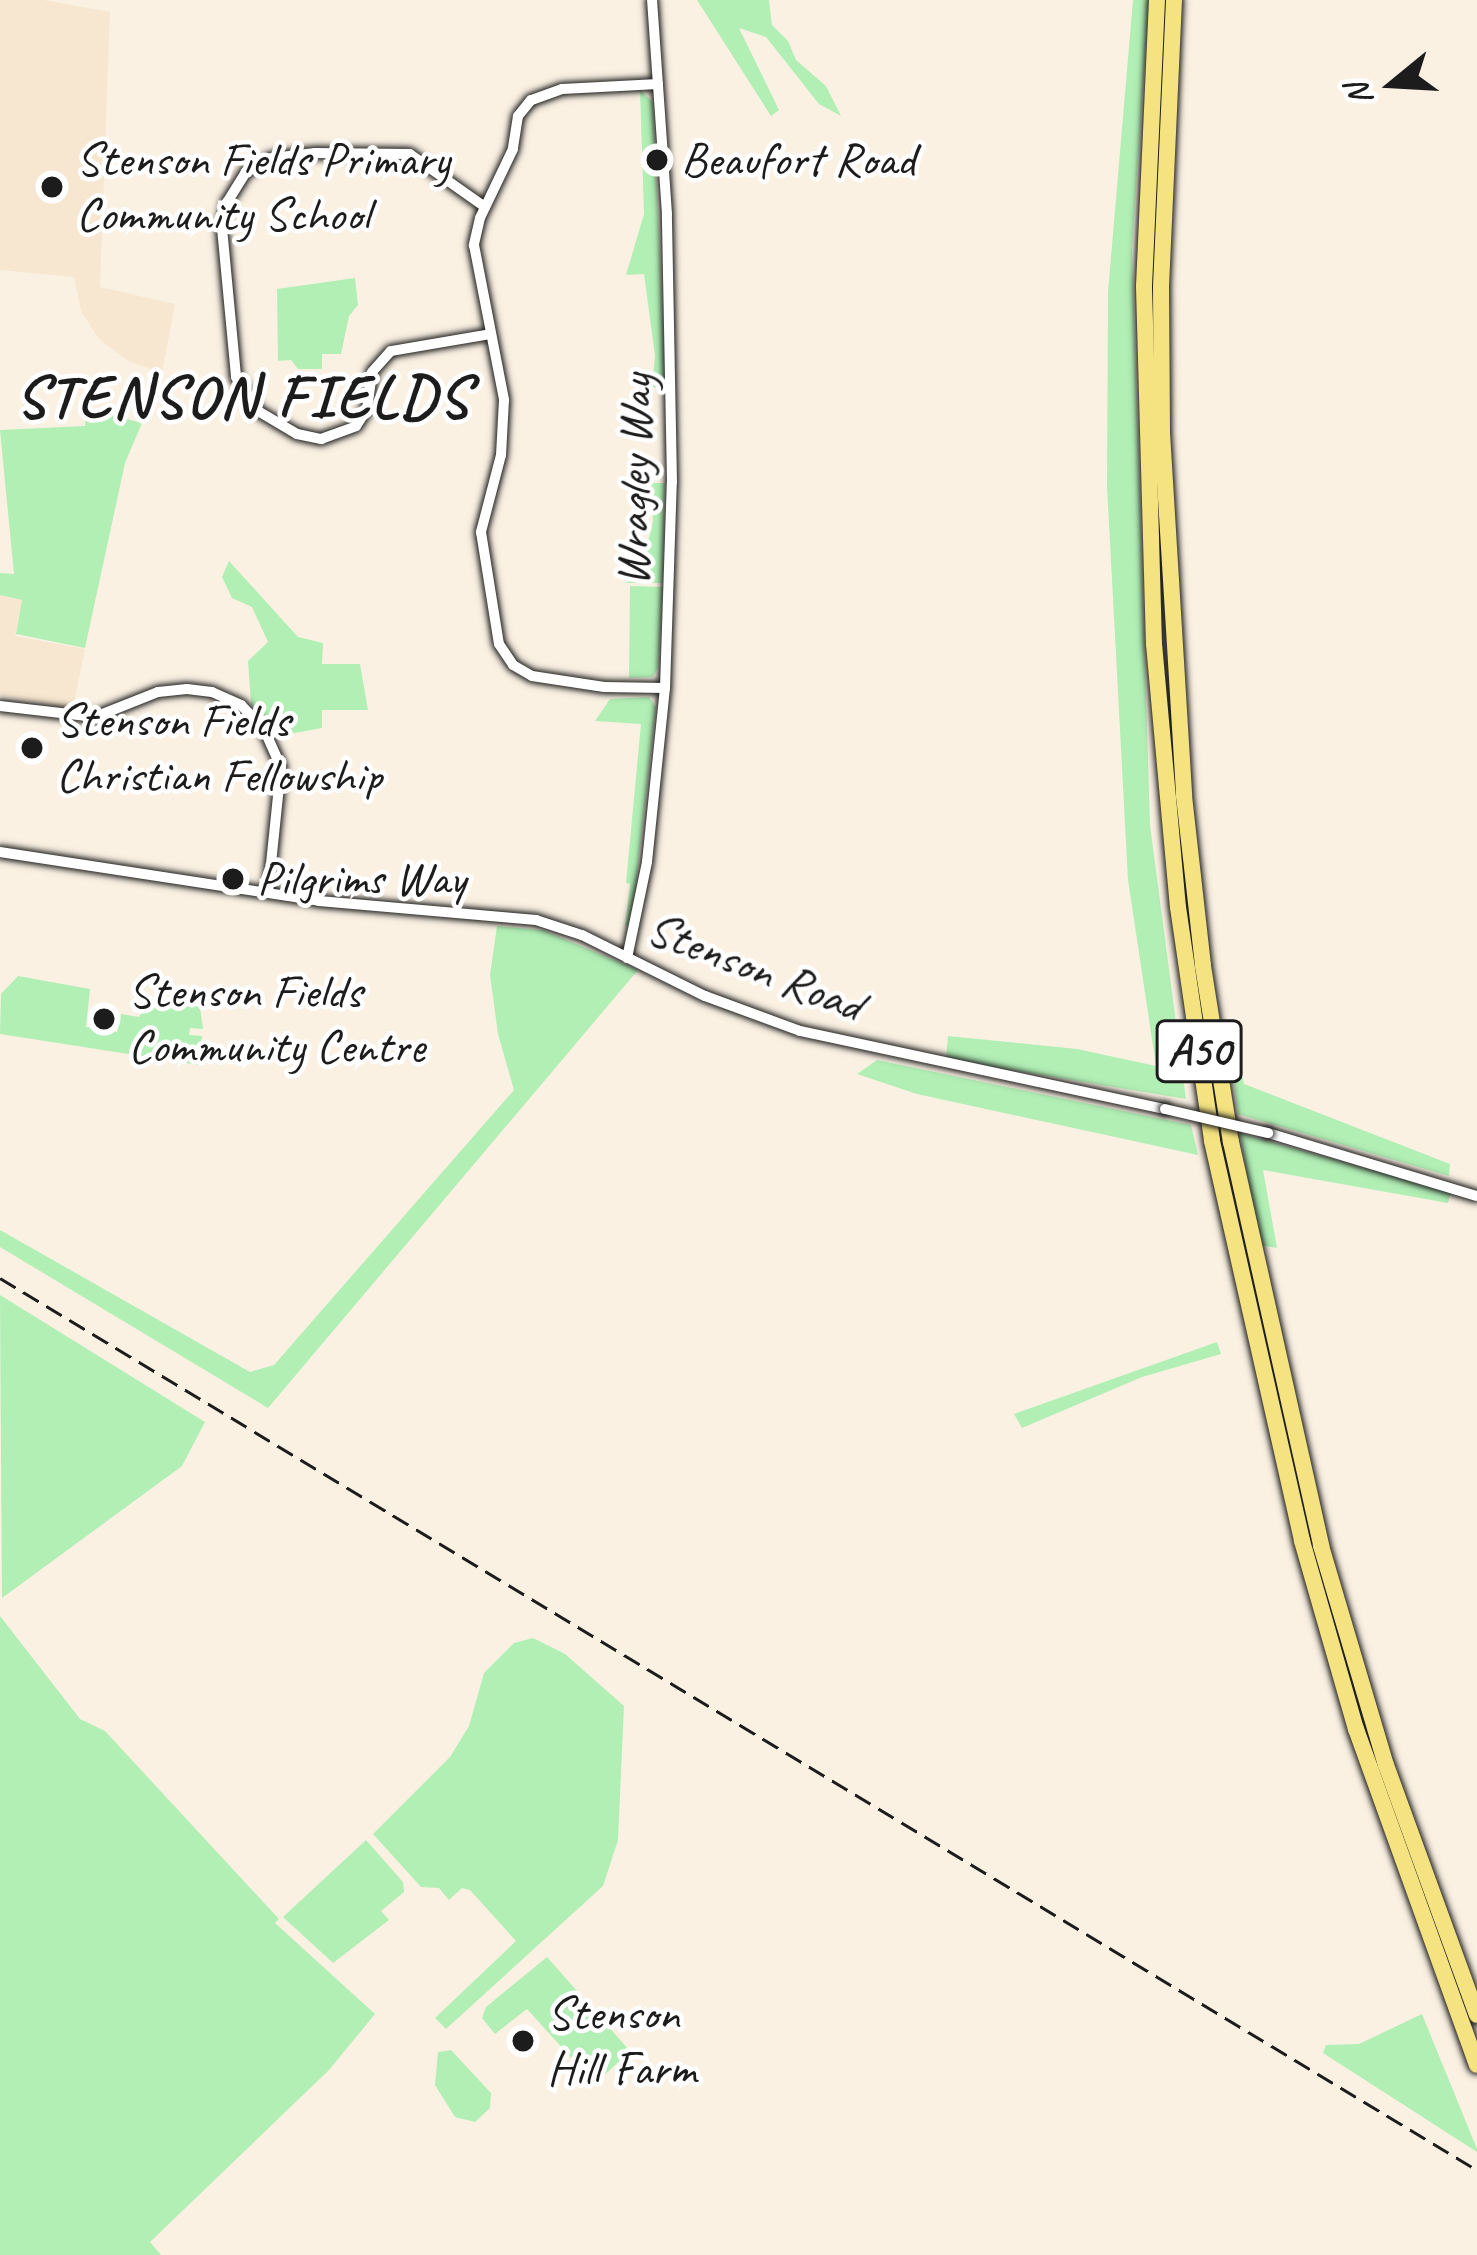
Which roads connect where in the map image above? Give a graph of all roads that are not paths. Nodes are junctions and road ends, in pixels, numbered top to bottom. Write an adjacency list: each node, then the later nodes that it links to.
1 (652, 0): 4 (street, Wragley Way)
2 (1156, 0): 14 (highway, A50)
3 (1174, 0): 13 (highway, A50)
4 (658, 84): 5 (street); 7 (street, Wragley Way)
5 (484, 207): 6 (street); 6 (street)
6 (490, 334): 7 (street)
7 (664, 688): 11 (street, Wragley Way)
8 (0, 706): 10 (street)
9 (0, 852): 10 (street, Stenson Road)
10 (268, 892): 11 (street, Stenson Road)
11 (626, 958): 12 (street, Stenson Road, bridge)
12 (1477, 1196)
13 (1477, 2014)
14 (1477, 2065)

